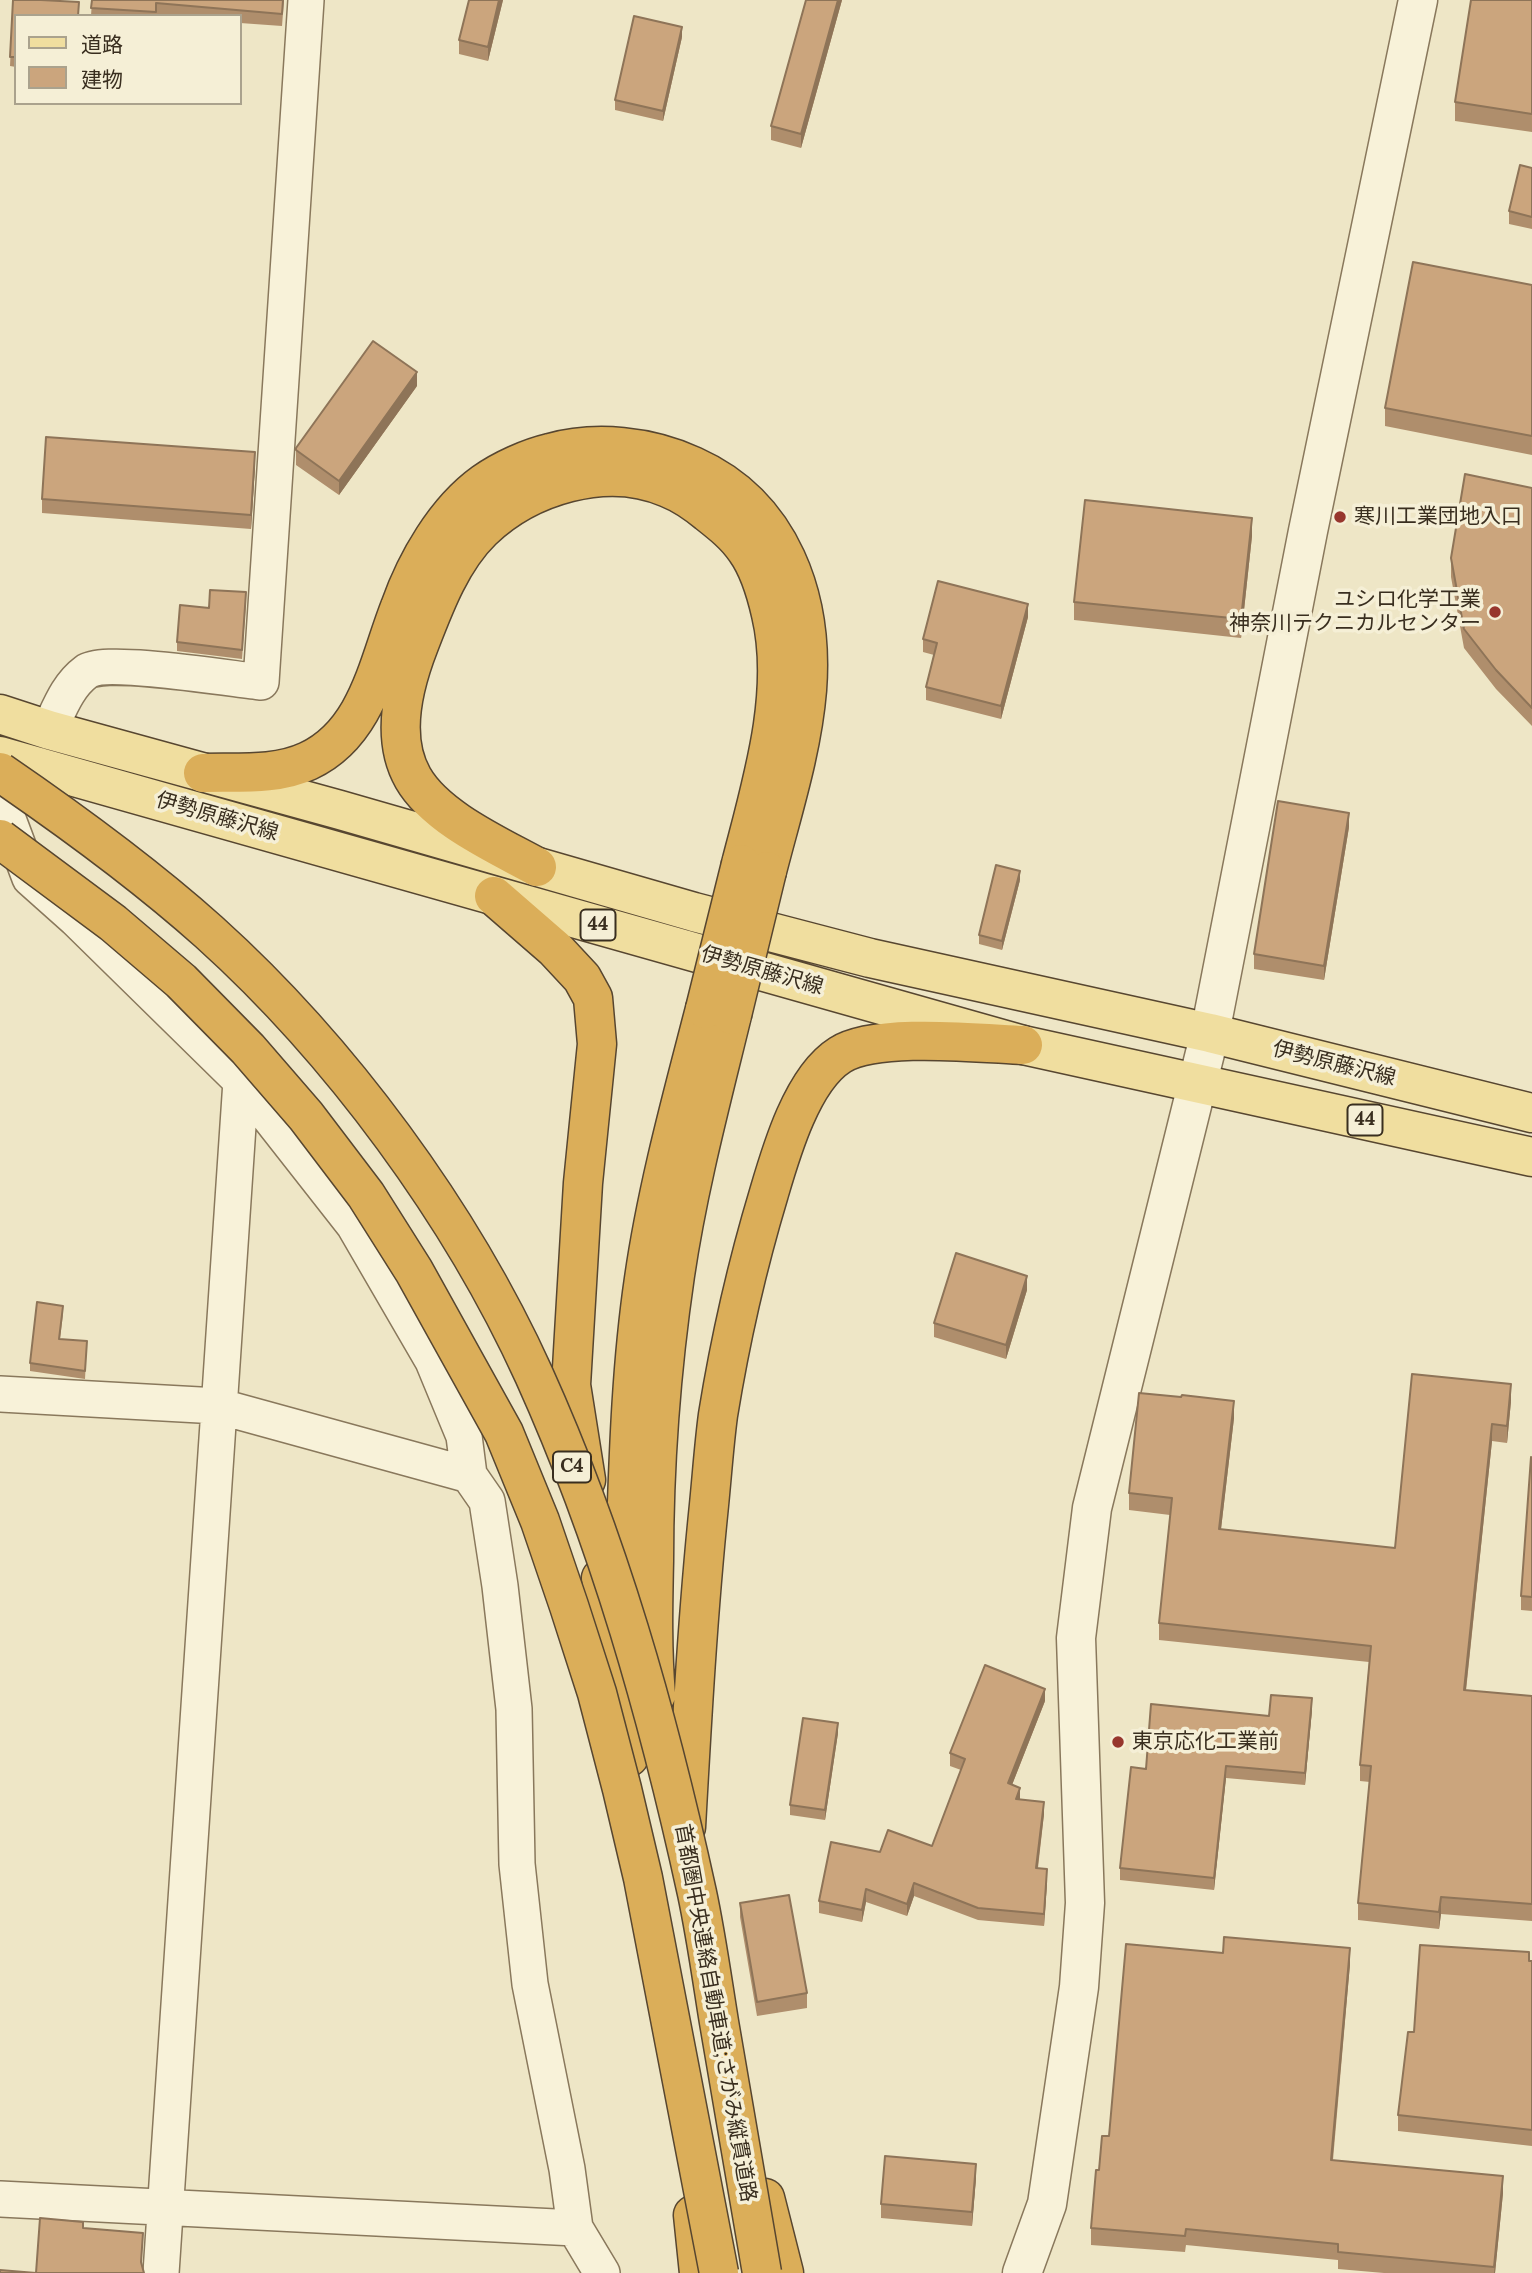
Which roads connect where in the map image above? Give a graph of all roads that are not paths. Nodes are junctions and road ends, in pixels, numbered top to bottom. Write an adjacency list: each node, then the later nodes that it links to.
1 (306, 0): 4 (street)
2 (1418, 0): 12 (street)
3 (0, 714): 4 (main road, 伊勢原藤沢線 / 44)
4 (49, 730): 6 (main road, 伊勢原藤沢線 / 44)
5 (4, 763): 10 (main road, 伊勢原藤沢線 / 44); 14 (street); 31 (highway, 首都圏中央連絡自動車道;さがみ縦貫道路 / C4, bridge)
6 (203, 773): 8 (main road, 伊勢原藤沢線 / 44); 9 (highway)
7 (0, 839): 30 (highway, 首都圏中央連絡自動車道;さがみ縦貫道路 / C4, bridge)
8 (537, 867): 9 (highway); 12 (main road, 伊勢原藤沢線 / 44)
9 (754, 867): 11 (highway, bridge)
10 (494, 896): 13 (main road, 伊勢原藤沢線 / 44); 21 (highway)
11 (718, 1012): 21 (highway); 22 (highway)
12 (1210, 1033): 15 (street); 16 (main road, 伊勢原藤沢線 / 44)
13 (1023, 1045): 15 (main road, 伊勢原藤沢線 / 44); 22 (highway)
14 (241, 1081): 19 (street); 20 (street)
15 (1198, 1082): 17 (main road, 伊勢原藤沢線 / 44); 26 (street)
16 (1532, 1113)
17 (1530, 1157)
18 (0, 1394): 19 (street)
19 (218, 1406): 20 (street); 24 (street)
20 (469, 1475): 25 (street)
21 (620, 1702): 29 (highway)
22 (685, 1839): 32 (highway)
23 (0, 2199): 24 (street)
24 (165, 2207): 25 (street); 27 (street)
25 (575, 2228): 28 (street)
26 (1032, 2272)
27 (161, 2273)
28 (602, 2273)
29 (699, 2273)
30 (719, 2273)
31 (762, 2273)
32 (783, 2273)

